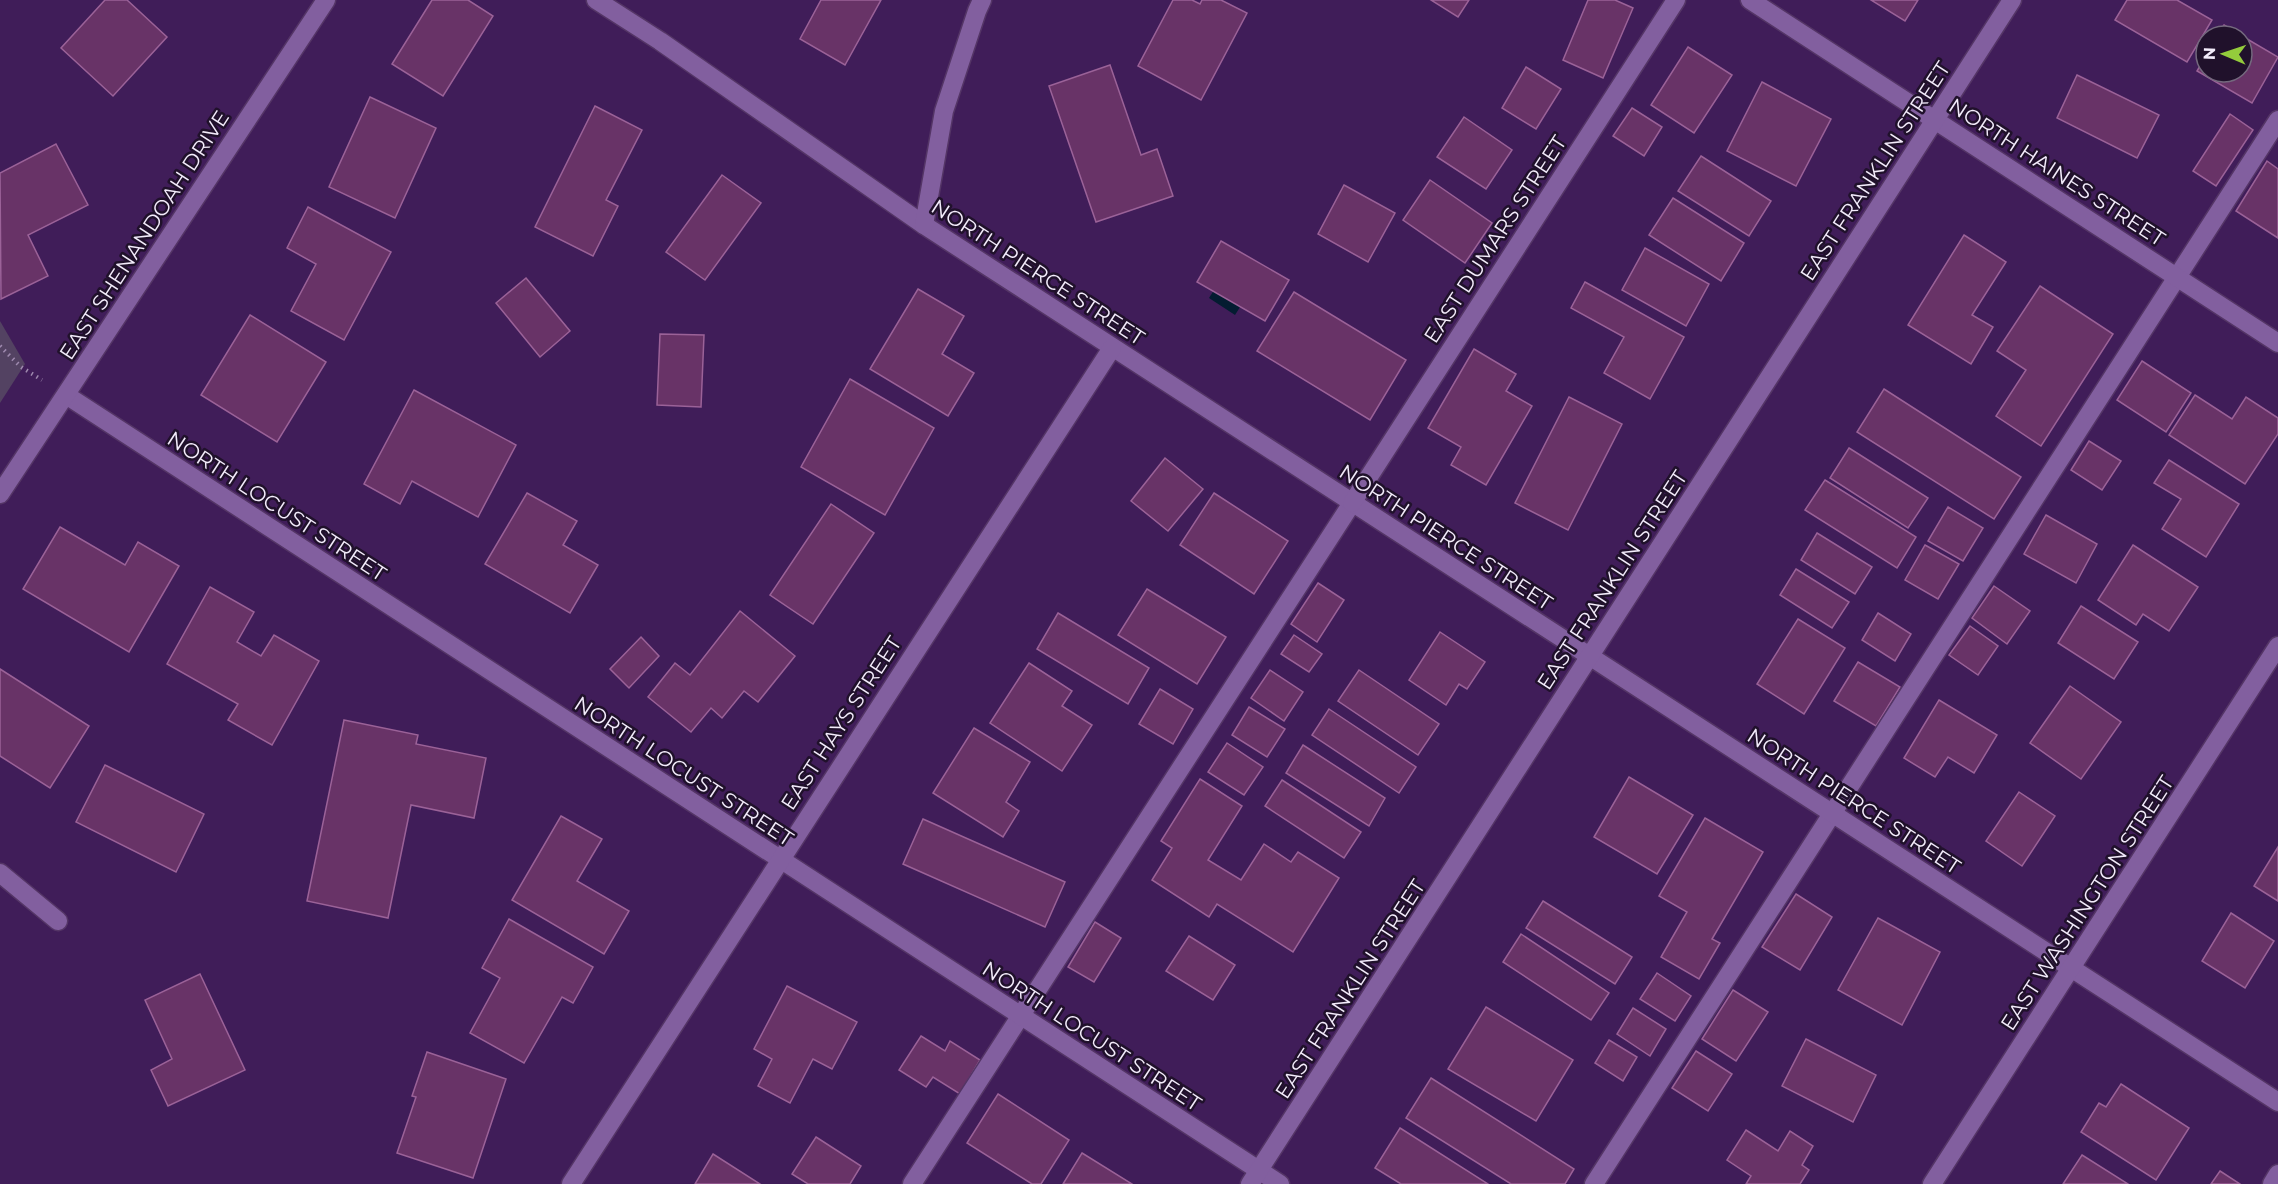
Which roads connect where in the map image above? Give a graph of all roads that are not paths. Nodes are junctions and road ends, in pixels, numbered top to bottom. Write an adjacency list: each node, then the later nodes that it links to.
1 (326, 0): 13 (street, EAST SHENANDOAH DRIVE)
2 (596, 0): 9 (street, NORTH PIERCE STREET)
3 (982, 0): 9 (street)
4 (1676, 0): 15 (street, EAST DUMARS STREET)
5 (1750, 0): 7 (street, NORTH HAINES STREET)
6 (2012, 0): 7 (street, EAST FRANKLIN STREET)
7 (1935, 120): 10 (street, NORTH HAINES STREET); 17 (street, EAST FRANKLIN STREET)
8 (2278, 120): 10 (street)
9 (924, 225): 12 (street, NORTH PIERCE STREET)
10 (2177, 277): 11 (street, NORTH HAINES STREET); 18 (street)
11 (2278, 343)
12 (1112, 348): 15 (street, NORTH PIERCE STREET); 19 (street, EAST HAYS STREET)
13 (66, 395): 14 (street, EAST SHENANDOAH DRIVE); 19 (street, NORTH LOCUST STREET)
14 (0, 494)
15 (1352, 503): 17 (street, NORTH PIERCE STREET); 23 (street, EAST DUMARS STREET)
16 (2278, 646): 22 (street, EAST WASHINGTON STREET)
17 (1590, 657): 18 (street, NORTH PIERCE STREET); 26 (street, EAST FRANKLIN STREET)
18 (1832, 813): 22 (street, NORTH PIERCE STREET); 30 (street)
19 (779, 860): 23 (street, NORTH LOCUST STREET); 27 (street, EAST HAYS STREET)
20 (0, 873): 21 (street)
21 (58, 921)
22 (2072, 968): 24 (street, NORTH PIERCE STREET); 31 (street, EAST WASHINGTON STREET)
23 (1021, 1016): 26 (street, NORTH LOCUST STREET); 28 (street, EAST DUMARS STREET)
24 (2278, 1102)
25 (2278, 1174): 32 (street)
26 (1255, 1177): 29 (street, NORTH LOCUST STREET)
27 (571, 1184)
28 (912, 1184)
29 (1280, 1184)
30 (1593, 1184)
31 (1932, 1184)
32 (2272, 1184)

